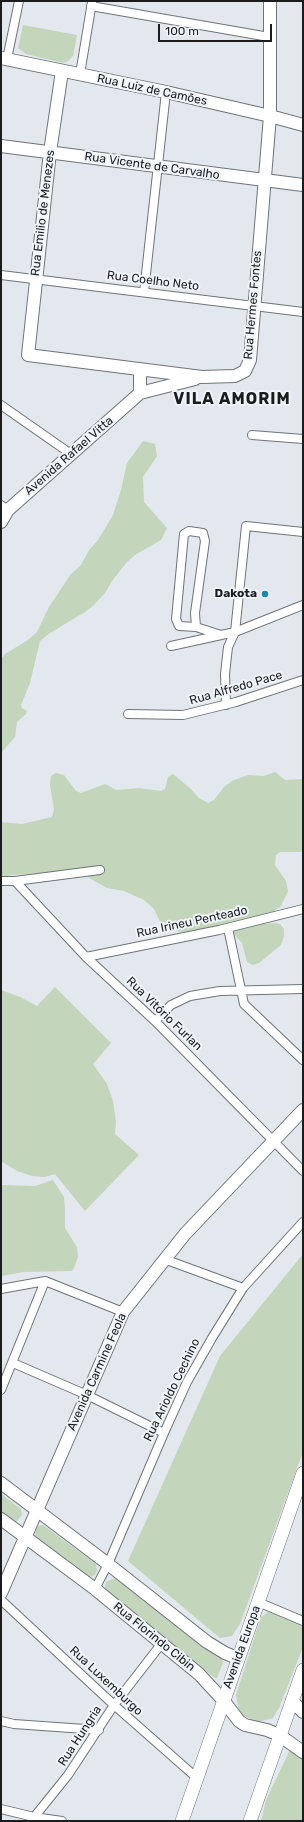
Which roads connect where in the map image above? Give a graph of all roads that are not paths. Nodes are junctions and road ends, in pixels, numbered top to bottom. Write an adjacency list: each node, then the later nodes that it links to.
1 (19, 1): 5 (street)
2 (270, 1): 4 (main road, Rua Hermes Fontes)
3 (92, 3): 4 (street); 7 (street)
4 (269, 37): 9 (main road, Rua Hermes Fontes)
5 (4, 59): 6 (main road, Rua Luiz de Camões)
6 (62, 71): 7 (main road, Rua Luiz de Camões); 12 (main road, Rua Emilio de Menezes)
7 (80, 74): 8 (main road, Rua Luiz de Camões)
8 (166, 92): 9 (main road, Rua Luiz de Camões); 13 (street)
9 (270, 116): 10 (main road, Rua Luiz de Camões); 14 (main road, Rua Hermes Fontes)
10 (303, 125)
11 (1, 146): 12 (main road, Rua Vicente de Carvalho)
12 (50, 152): 13 (main road, Rua Vicente de Carvalho); 17 (main road, Rua Emilio de Menezes)
13 (157, 167): 14 (main road, Rua Vicente de Carvalho); 18 (street)
14 (264, 181): 15 (main road, Rua Vicente de Carvalho); 19 (main road, Rua Hermes Fontes)
15 (303, 185)
16 (1, 275): 17 (street, Rua Coelho Neto)
17 (35, 279): 18 (street, Rua Coelho Neto); 21 (main road, Rua Emilio de Menezes)
18 (144, 292): 19 (street, Rua Coelho Neto)
19 (254, 305): 20 (street, Rua Coelho Neto); 23 (main road, Rua Hermes Fontes)
20 (303, 312)
21 (28, 355): 22 (main road, Rua Hermes Fontes)
22 (140, 370): 23 (main road, Rua Hermes Fontes); 24 (main road)
23 (202, 377): 24 (main road, Avenida Rafael Vitta)
24 (140, 393): 28 (main road, Avenida Rafael Vitta)
25 (1, 405): 28 (street)
26 (252, 435): 27 (street)
27 (303, 439)
28 (71, 454): 29 (main road, Avenida Rafael Vitta)
29 (4, 507): 30 (main road, Avenida Rafael Vitta)
30 (1, 522)
31 (303, 532): 34 (street)
32 (303, 605): 34 (street)
33 (196, 627): 33 (street); 35 (street)
34 (235, 632): 35 (street); 38 (street)
35 (221, 635): 36 (street)
36 (171, 646)
37 (303, 680): 38 (street, Rua Alfredo Pace)
38 (226, 705): 39 (street, Rua Alfredo Pace)
39 (128, 714)
40 (100, 870): 42 (street)
41 (3, 881): 42 (street)
42 (15, 881): 45 (street, Rua Vitório Furlan)
43 (303, 908): 44 (street, Rua Irineu Penteado)
44 (228, 928): 45 (street, Rua Irineu Penteado); 47 (street)
45 (86, 957): 48 (street, Rua Vitório Furlan)
46 (303, 989): 47 (street)
47 (242, 990): 48 (street); 49 (street)
48 (155, 1021): 51 (street, Rua Vitório Furlan)
49 (303, 1060)
50 (303, 1110): 51 (main road, Avenida Carmine Feola)
51 (273, 1140): 52 (street, Rua Vitório Furlan); 54 (main road, Avenida Carmine Feola)
52 (303, 1171)
53 (303, 1222): 56 (street, Rua Arioldo Cechino)
54 (164, 1259): 56 (street); 58 (main road, Avenida Carmine Feola)
55 (45, 1281): 57 (street); 58 (street); 59 (street)
56 (243, 1288): 62 (street, Rua Arioldo Cechino)
57 (1, 1289)
58 (123, 1312): 61 (main road, Avenida Carmine Feola)
59 (13, 1363): 60 (street); 61 (street)
60 (1, 1390)
61 (87, 1395): 62 (street); 65 (main road, Avenida Carmine Feola)
62 (164, 1433): 68 (street, Rua Arioldo Cechino)
63 (303, 1473): 72 (main road, Avenida Europa)
64 (1, 1483): 65 (main road)
65 (36, 1510): 67 (main road, Avenida Carmine Feola); 68 (main road)
66 (1, 1519): 67 (main road, Rua Florindo Cibin)
67 (24, 1537): 69 (main road, Rua Florindo Cibin); 70 (main road, Avenida Carmine Feola)
68 (108, 1564): 69 (street, Rua Arioldo Cechino); 75 (main road)
69 (95, 1589): 74 (main road, Rua Florindo Cibin)
70 (1, 1592)
71 (1, 1600): 79 (street, Rua Luxemburgo)
72 (258, 1602): 73 (street); 75 (main road, Avenida Europa)
73 (303, 1621)
74 (162, 1643): 77 (main road, Rua Florindo Cibin); 79 (street, Rua Hungria)
75 (237, 1658): 77 (main road, Avenida Europa)
76 (303, 1670): 78 (main road)
77 (224, 1700): 83 (main road, Rua Florindo Cibin); 85 (main road, Avenida Europa)
78 (292, 1701): 80 (main road); 83 (main road)
79 (114, 1705): 82 (street, Rua Hungria); 85 (street, Rua Luxemburgo)
80 (303, 1712)
81 (1, 1721): 82 (street)
82 (99, 1730): 87 (street, Rua Hungria)
83 (280, 1735): 84 (main road, Rua Florindo Cibin); 90 (main road)
84 (303, 1752)
85 (196, 1778): 89 (main road, Avenida Europa)
86 (1, 1808): 87 (street)
87 (33, 1819): 88 (street)
88 (62, 1821)
89 (182, 1821)
90 (250, 1821)

